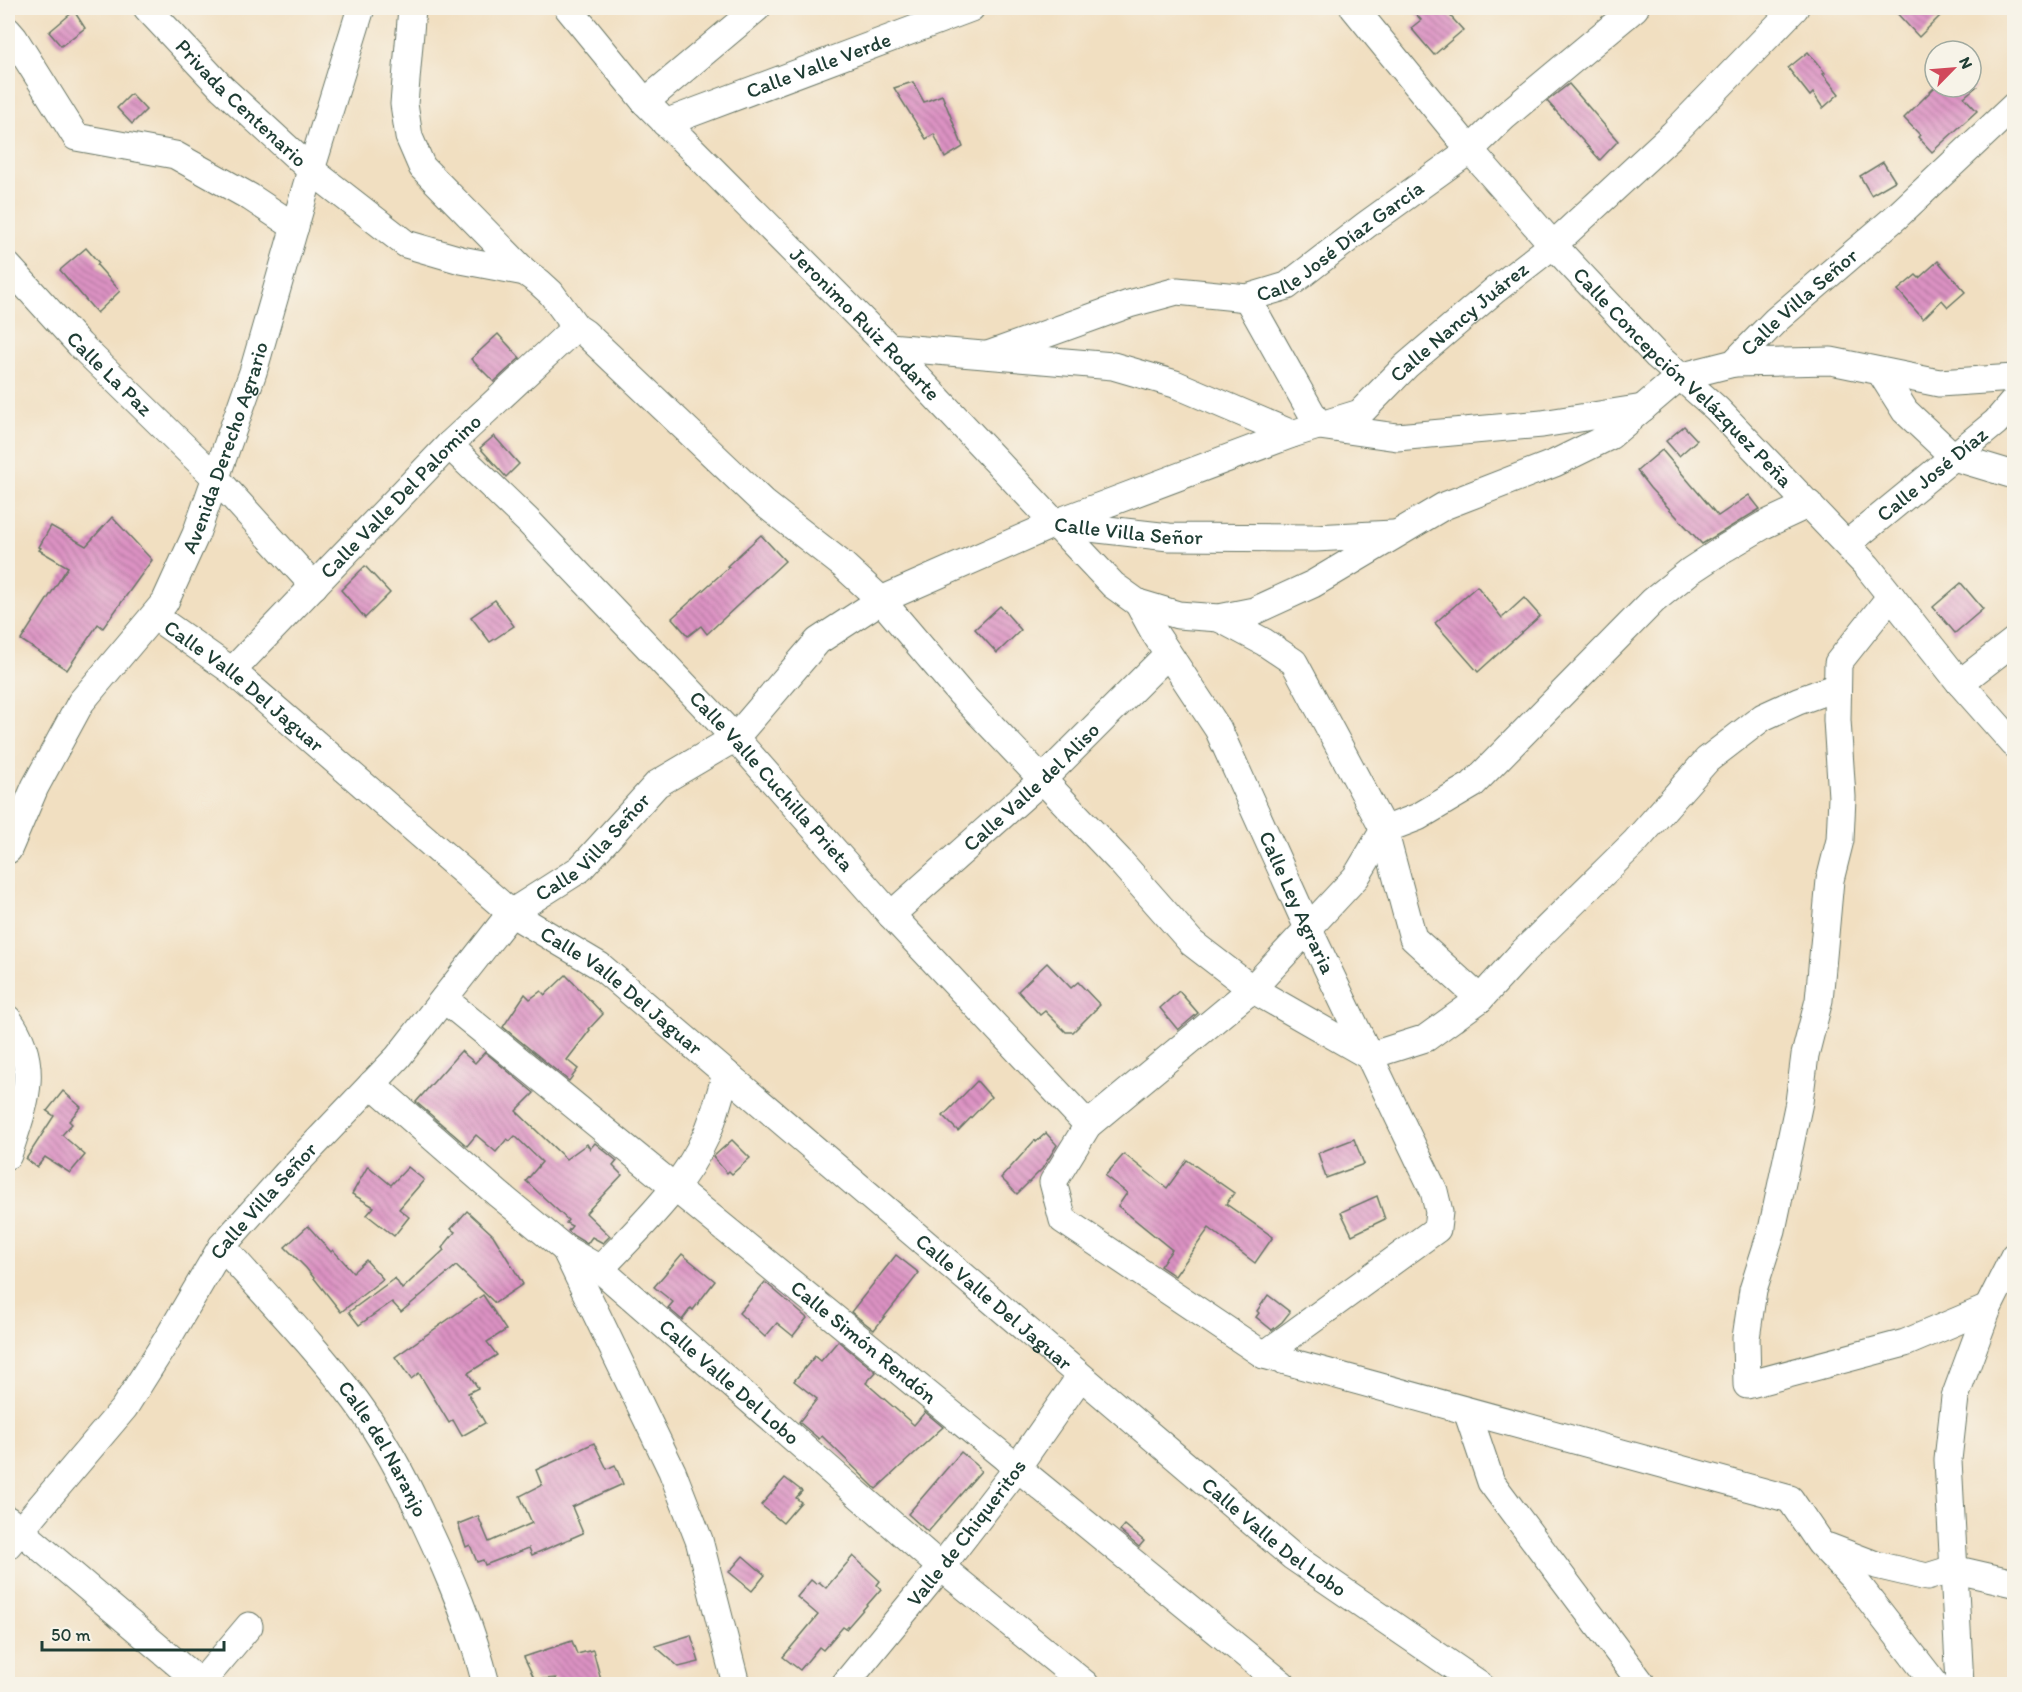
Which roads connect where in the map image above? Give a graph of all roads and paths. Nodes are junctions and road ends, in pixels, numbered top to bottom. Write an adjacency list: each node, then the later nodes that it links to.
1 (147, 8): 15 (street, Privada Centenario)
2 (361, 8): 15 (street, Avenida Derecho Agrario)
3 (412, 8): 19 (street)
4 (568, 8): 11 (street, Jeronimo Ruiz Rodarte)
5 (757, 8): 11 (street)
6 (971, 8): 13 (street, Calle Valle Verde)
7 (1635, 8): 14 (street, Calle José Díaz García)
8 (1796, 8): 17 (street, Calle Nancy Juárez)
9 (1358, 9): 14 (street, Calle Concepción Velázquez Peña)
10 (8, 31): 16 (street)
11 (645, 102): 13 (street, Jeronimo Ruiz Rodarte)
12 (2014, 106): 24 (street, Calle Villa Señor)
13 (665, 123): 22 (street, Jeronimo Ruiz Rodarte)
14 (1470, 150): 17 (street, Calle Concepción Velázquez Peña); 20 (street, Calle José Díaz García)
15 (311, 170): 16 (street, Avenida Derecho Agrario); 19 (street, Privada Centenario)
16 (295, 228): 35 (street, Avenida Derecho Agrario)
17 (1553, 245): 26 (street, Calle Concepción Velázquez Peña); 30 (street, Calle Nancy Juárez)
18 (8, 266): 35 (street, Calle La Paz)
19 (525, 272): 21 (street)
20 (1247, 298): 23 (street, Calle José Díaz García); 30 (street)
21 (576, 327): 32 (street, Calle Valle Del Palomino); 42 (street)
22 (889, 347): 23 (street); 37 (street, Jeronimo Ruiz Rodarte)
23 (988, 355): 31 (street)
24 (1734, 363): 25 (street); 26 (street, Calle Villa Señor)
25 (1881, 373): 27 (street); 33 (street)
26 (1679, 377): 29 (street, Calle Villa Señor); 36 (street, Calle Concepción Velázquez Peña)
27 (2014, 378)
28 (2014, 401): 33 (street, Calle José Díaz)
29 (1644, 408): 30 (street); 38 (street, Calle Villa Señor)
30 (1319, 426): 31 (street, Calle Nancy Juárez)
31 (1292, 434): 37 (street, Calle Nancy Juárez)
32 (449, 445): 40 (street, Calle Valle Del Palomino); 52 (street, Calle Valle Cuchilla Prieta)
33 (1954, 457): 34 (street); 39 (street, Calle José Díaz)
34 (2014, 475)
35 (216, 478): 40 (street, Calle La Paz); 45 (street, Avenida Derecho Agrario)
36 (1809, 504): 39 (street, Calle Concepción Velázquez Peña); 55 (street)
37 (1054, 524): 38 (street, Calle Villa Señor); 42 (street, Calle Villa Señor); 43 (street, Jeronimo Ruiz Rodarte)
38 (1398, 534): 46 (street, Calle Villa Señor)
39 (1847, 544): 41 (street, Calle Concepción Velázquez Peña)
40 (314, 586): 49 (street, Calle Valle Del Palomino)
41 (1891, 596): 50 (street, Calle Concepción Velázquez Peña); 51 (street)
42 (881, 600): 52 (street, Calle Villa Señor); 54 (street)
43 (1138, 603): 44 (street, Jeronimo Ruiz Rodarte); 48 (street, Calle Ley Agraria)
44 (1178, 615): 46 (street, Calle Villa Señor)
45 (154, 616): 49 (street, Calle Valle Del Jaguar); 56 (street, Avenida Derecho Agrario)
46 (1220, 618): 55 (street)
47 (2014, 640): 50 (street)
48 (1168, 654): 54 (street, Calle Valle del Aliso); 59 (street, Calle Ley Agraria)
49 (232, 671): 57 (street, Calle Valle Del Jaguar)
50 (1960, 683): 53 (street, Calle Concepción Velázquez Peña)
51 (1837, 687): 62 (street); 74 (street)
52 (735, 738): 57 (street, Calle Villa Señor); 58 (street, Calle Valle Cuchilla Prieta)
53 (2014, 744)
54 (1042, 780): 58 (street, Calle Valle del Aliso); 60 (street)
55 (1384, 830): 59 (street); 62 (street)
56 (8, 850)
57 (511, 913): 61 (street, Calle Villa Señor); 65 (street, Calle Valle Del Jaguar)
58 (891, 915): 67 (street, Calle Valle Cuchilla Prieta)
59 (1308, 928): 60 (street); 64 (street, Calle Ley Agraria)
60 (1252, 989): 64 (street); 67 (street)
61 (444, 999): 66 (street, Calle Villa Señor); 69 (street, Calle Simón Rendón)
62 (1480, 999): 64 (street)
63 (8, 1019): 68 (street)
64 (1369, 1056): 75 (street, Calle Ley Agraria)
65 (726, 1074): 69 (street); 76 (street, Calle Valle Del Jaguar)
66 (372, 1084): 70 (street, Calle Villa Señor); 71 (street, Calle Valle Del Lobo)
67 (1089, 1125): 75 (street)
68 (8, 1155)
69 (674, 1187): 73 (street); 78 (street, Calle Simón Rendón)
70 (222, 1246): 79 (street, Calle Villa Señor); 86 (street, Calle del Naranjo)
71 (565, 1249): 73 (street, Calle Valle Del Lobo); 87 (street)
72 (2014, 1256): 74 (street)
73 (600, 1269): 81 (street, Calle Valle Del Lobo)
74 (1988, 1308): 82 (street)
75 (1264, 1355): 77 (street)
76 (1080, 1377): 78 (street, Valle de Chiqueritos); 91 (street, Calle Valle Del Lobo)
77 (1467, 1411): 80 (street); 92 (street)
78 (1017, 1468): 81 (street, Valle de Chiqueritos); 90 (street, Calle Simón Rendón)
79 (12, 1531): 85 (street)
80 (1820, 1543): 82 (street); 93 (street)
81 (941, 1568): 88 (street, Valle de Chiqueritos); 89 (street, Calle Valle Del Lobo)
82 (1953, 1569): 83 (street); 94 (street)
83 (2014, 1583)
84 (249, 1626): 85 (street)
85 (199, 1684)
86 (486, 1684)
87 (736, 1684)
88 (845, 1684)
89 (1085, 1684)
90 (1282, 1684)
91 (1479, 1684)
92 (1642, 1684)
93 (1935, 1684)
94 (1960, 1684)

